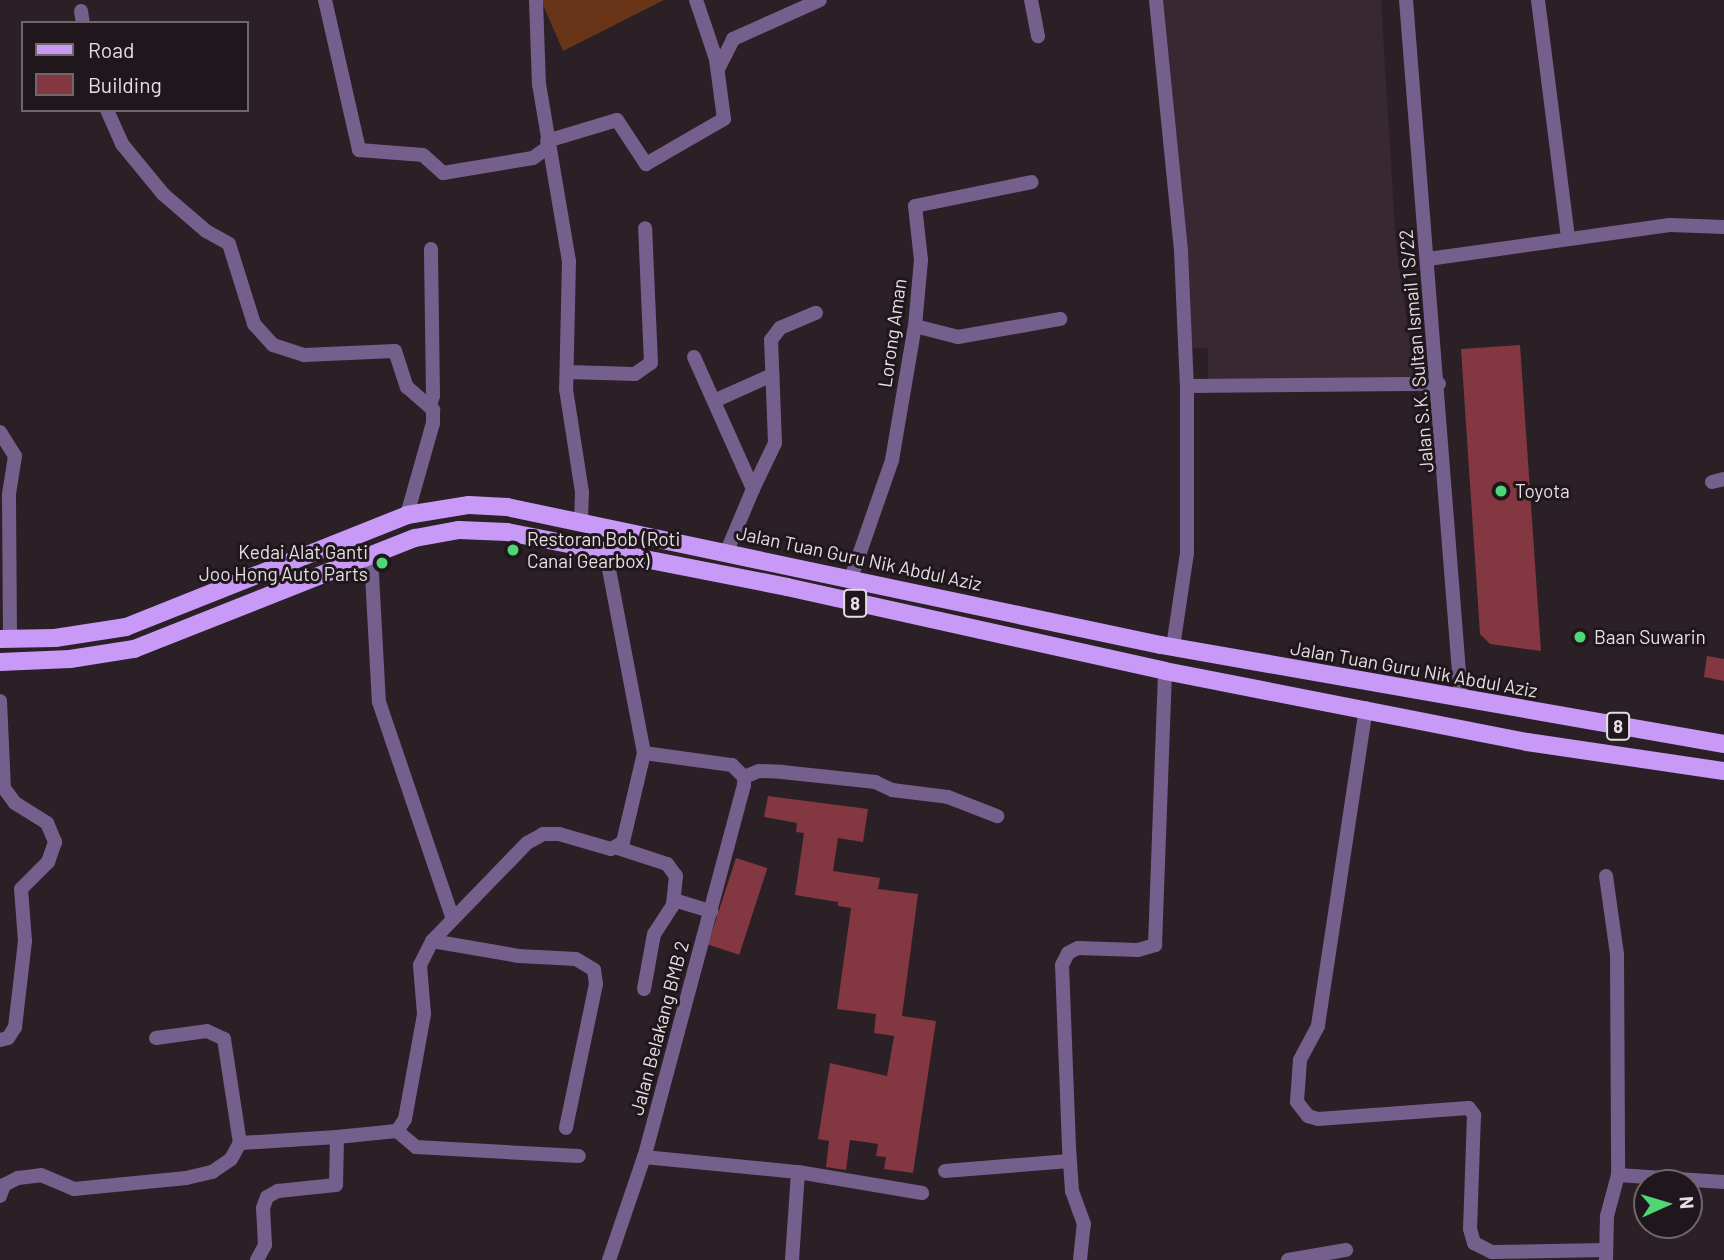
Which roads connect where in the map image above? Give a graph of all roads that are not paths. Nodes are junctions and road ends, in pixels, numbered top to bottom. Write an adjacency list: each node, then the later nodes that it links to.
1 (325, 0): 12 (street)
2 (536, 0): 12 (street)
3 (696, 0): 10 (street)
4 (820, 0): 10 (street)
5 (1031, 0): 9 (street)
6 (1156, 0): 26 (street)
7 (1406, 0): 18 (street, Jalan S.K. Sultan Ismail 1 S/22)
8 (1538, 0): 16 (street)
9 (1038, 36)
10 (718, 69): 12 (street)
11 (108, 112): 28 (street)
12 (547, 144): 23 (street)
13 (1032, 182): 21 (street, Lorong Aman)
14 (1724, 227): 16 (street)
15 (645, 228): 23 (street)
16 (1568, 239): 18 (street)
17 (431, 249): 28 (street)
18 (1428, 259): 25 (street, Jalan S.K. Sultan Ismail 1 S/22)
19 (816, 313): 24 (street)
20 (1060, 319): 21 (street)
21 (915, 326): 36 (street, Lorong Aman)
22 (694, 357): 27 (street)
23 (567, 372): 32 (street)
24 (772, 375): 27 (street); 30 (street)
25 (1439, 384): 26 (street); 43 (street, Jalan S.K. Sultan Ismail 1 S/22)
26 (1187, 386): 40 (street)
27 (714, 401): 30 (street)
28 (430, 405): 31 (street)
29 (0, 432): 39 (street)
30 (753, 489): 34 (street)
31 (407, 515): 32 (main road, Jalan Tuan Guru Nik Abdul Aziz / 8); 39 (main road, Jalan Tuan Guru Nik Abdul Aziz / 8)
32 (581, 519): 34 (main road, Jalan Tuan Guru Nik Abdul Aziz / 8)
33 (605, 549): 35 (main road, 8); 38 (main road, 8); 49 (street)
34 (727, 551): 36 (main road, Jalan Tuan Guru Nik Abdul Aziz / 8)
35 (371, 556): 41 (main road, 8); 57 (street)
36 (852, 578): 37 (main road, Jalan Tuan Guru Nik Abdul Aziz / 8)
37 (981, 606): 38 (main road); 40 (main road, Jalan Tuan Guru Nik Abdul Aziz / 8)
38 (978, 632): 42 (main road, 8)
39 (5, 639)
40 (1173, 647): 43 (main road, Jalan Tuan Guru Nik Abdul Aziz / 8)
41 (0, 662)
42 (1165, 671): 46 (main road, 8); 68 (street)
43 (1461, 698): 45 (main road, Jalan Tuan Guru Nik Abdul Aziz / 8)
44 (0, 701): 61 (street)
45 (1511, 707): 47 (main road); 48 (main road, Jalan Tuan Guru Nik Abdul Aziz / 8)
46 (1366, 708): 47 (main road, 8); 76 (street)
47 (1511, 739): 50 (main road, 8)
48 (1724, 744)
49 (644, 753): 51 (street); 53 (street)
50 (1724, 771)
51 (744, 777): 52 (street); 56 (street, Jalan Belakang BMB 2)
52 (997, 816)
53 (618, 848): 55 (street); 57 (street)
54 (1606, 876): 71 (street)
55 (674, 900): 56 (street); 59 (street)
56 (711, 911): 67 (street, Jalan Belakang BMB 2)
57 (453, 919): 58 (street)
58 (432, 941): 62 (street); 63 (street)
59 (645, 989)
60 (156, 1038): 65 (street)
61 (0, 1040)
62 (566, 1128)
63 (397, 1131): 64 (street); 66 (street)
64 (337, 1137): 65 (street); 77 (street)
65 (240, 1143): 74 (street)
66 (579, 1156)
67 (644, 1157): 70 (street); 78 (street, Jalan Belakang BMB 2)
68 (1070, 1161): 69 (street); 80 (street)
69 (945, 1171)
70 (798, 1172): 73 (street); 79 (street)
71 (1618, 1175): 72 (street); 76 (street)
72 (1724, 1182)
73 (922, 1193)
74 (0, 1196)
75 (1346, 1250): 81 (street)
76 (1606, 1255)
77 (257, 1260)
78 (609, 1260)
79 (792, 1260)
80 (1080, 1260)
81 (1288, 1260)

